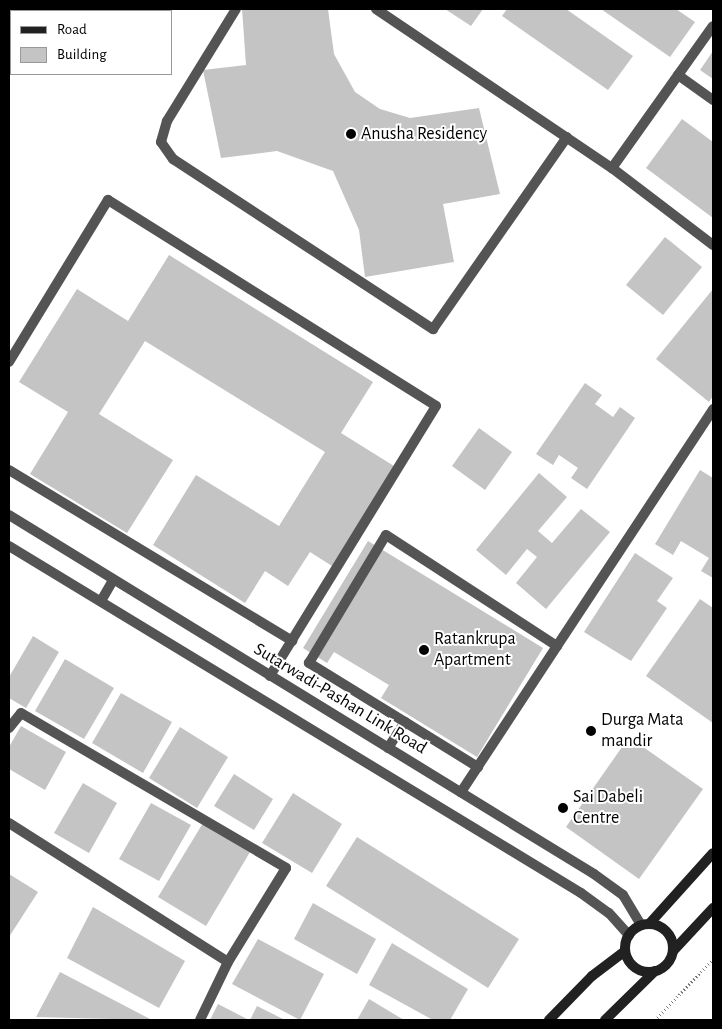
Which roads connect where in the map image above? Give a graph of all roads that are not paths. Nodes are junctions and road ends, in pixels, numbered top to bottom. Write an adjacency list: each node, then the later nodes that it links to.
1 (236, 9): 6 (street)
2 (376, 9): 6 (street)
3 (713, 26): 4 (street)
4 (678, 75): 5 (street); 7 (street)
5 (713, 100)
6 (567, 137): 7 (street)
7 (612, 168): 8 (street)
8 (713, 245)
9 (9, 362): 16 (street)
10 (713, 409): 17 (street)
11 (9, 470): 16 (street)
12 (9, 515): 14 (street, Sutarwadi-Pashan Link Road)
13 (9, 546): 15 (street)
14 (114, 580): 15 (street); 18 (street, Sutarwadi-Pashan Link Road)
15 (102, 601): 28 (street)
16 (292, 641): 18 (street)
17 (557, 646): 19 (street); 22 (street)
18 (270, 676): 21 (street, Sutarwadi-Pashan Link Road)
19 (405, 722): 21 (street); 22 (street)
20 (9, 728): 31 (street)
21 (388, 748): 23 (street, Sutarwadi-Pashan Link Road)
22 (478, 766): 23 (street)
23 (461, 792): 27 (street, Sutarwadi-Pashan Link Road)
24 (9, 824): 31 (street)
25 (713, 853): 27 (main road)
26 (713, 908): 30 (main road)
27 (646, 924): 28 (main road); 30 (main road)
28 (629, 935): 29 (main road)
29 (625, 951): 32 (main road); 34 (main road)
30 (673, 951): 32 (main road)
31 (228, 962): 33 (street)
32 (656, 971): 35 (main road)
33 (200, 1020)
34 (549, 1020)
35 (605, 1020)

